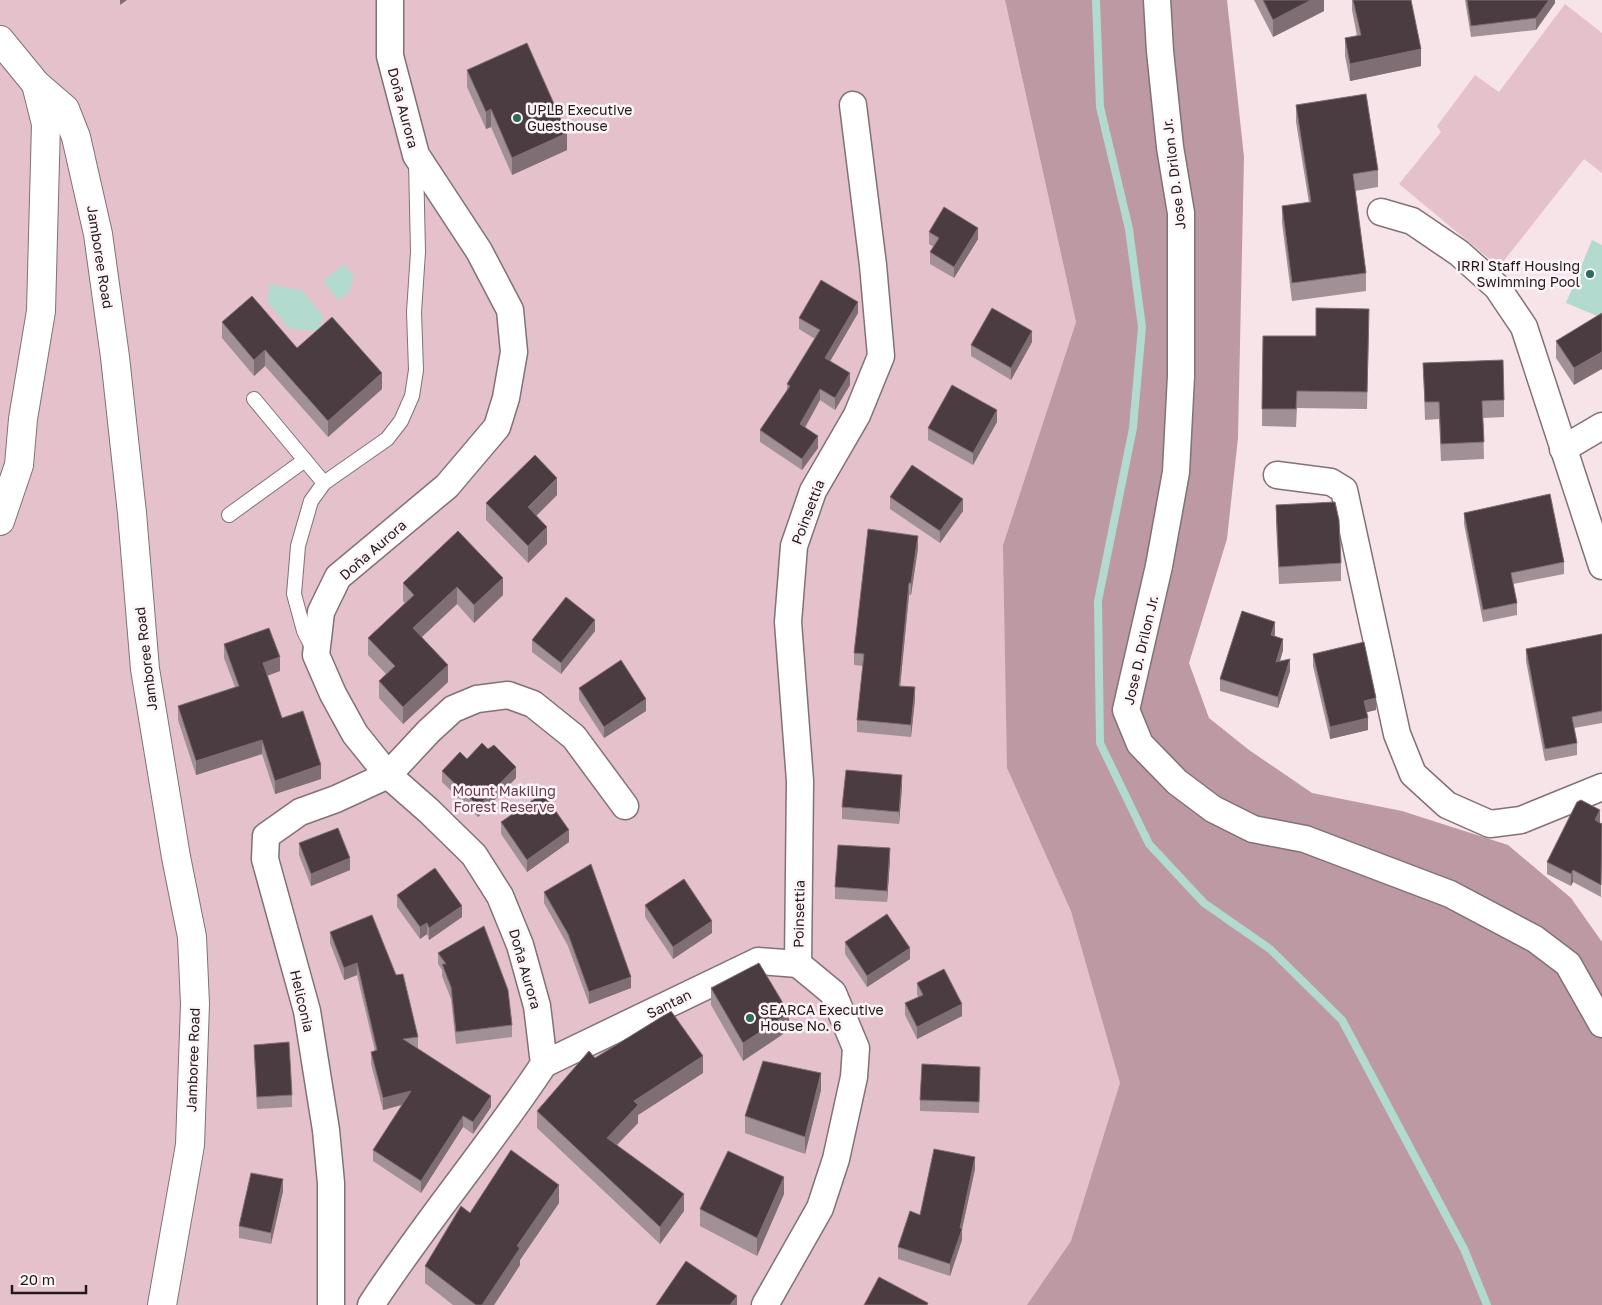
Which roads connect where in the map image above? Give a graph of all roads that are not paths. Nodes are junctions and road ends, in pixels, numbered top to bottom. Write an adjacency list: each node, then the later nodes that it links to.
1 (390, 0): 6 (street, Doña Aurora)
2 (1157, 0): 22 (street, Jose D. Drilon Jr.)
3 (0, 40): 4 (main road, Jamboree Road)
4 (36, 84): 15 (main road); 24 (main road, Jamboree Road)
5 (853, 105): 21 (street, Poinsettia)
6 (416, 155): 13 (lane); 17 (street, Doña Aurora)
7 (1381, 212): 10 (street)
8 (254, 399): 11 (lane)
9 (1602, 426): 10 (street)
10 (1563, 449): 16 (street)
11 (305, 460): 13 (lane); 14 (lane)
12 (1277, 475): 19 (street)
13 (324, 483): 17 (lane)
14 (229, 515)
15 (0, 521)
16 (1602, 566)
17 (316, 655): 18 (street, Doña Aurora)
18 (388, 775): 20 (street); 23 (street, Doña Aurora); 25 (street, Heliconia)
19 (1602, 787)
20 (625, 806)
21 (798, 964): 23 (street, Santan); 27 (street)
22 (1602, 1024)
23 (544, 1064): 26 (street)
24 (162, 1305)
25 (331, 1305)
26 (371, 1305)
27 (765, 1305)

